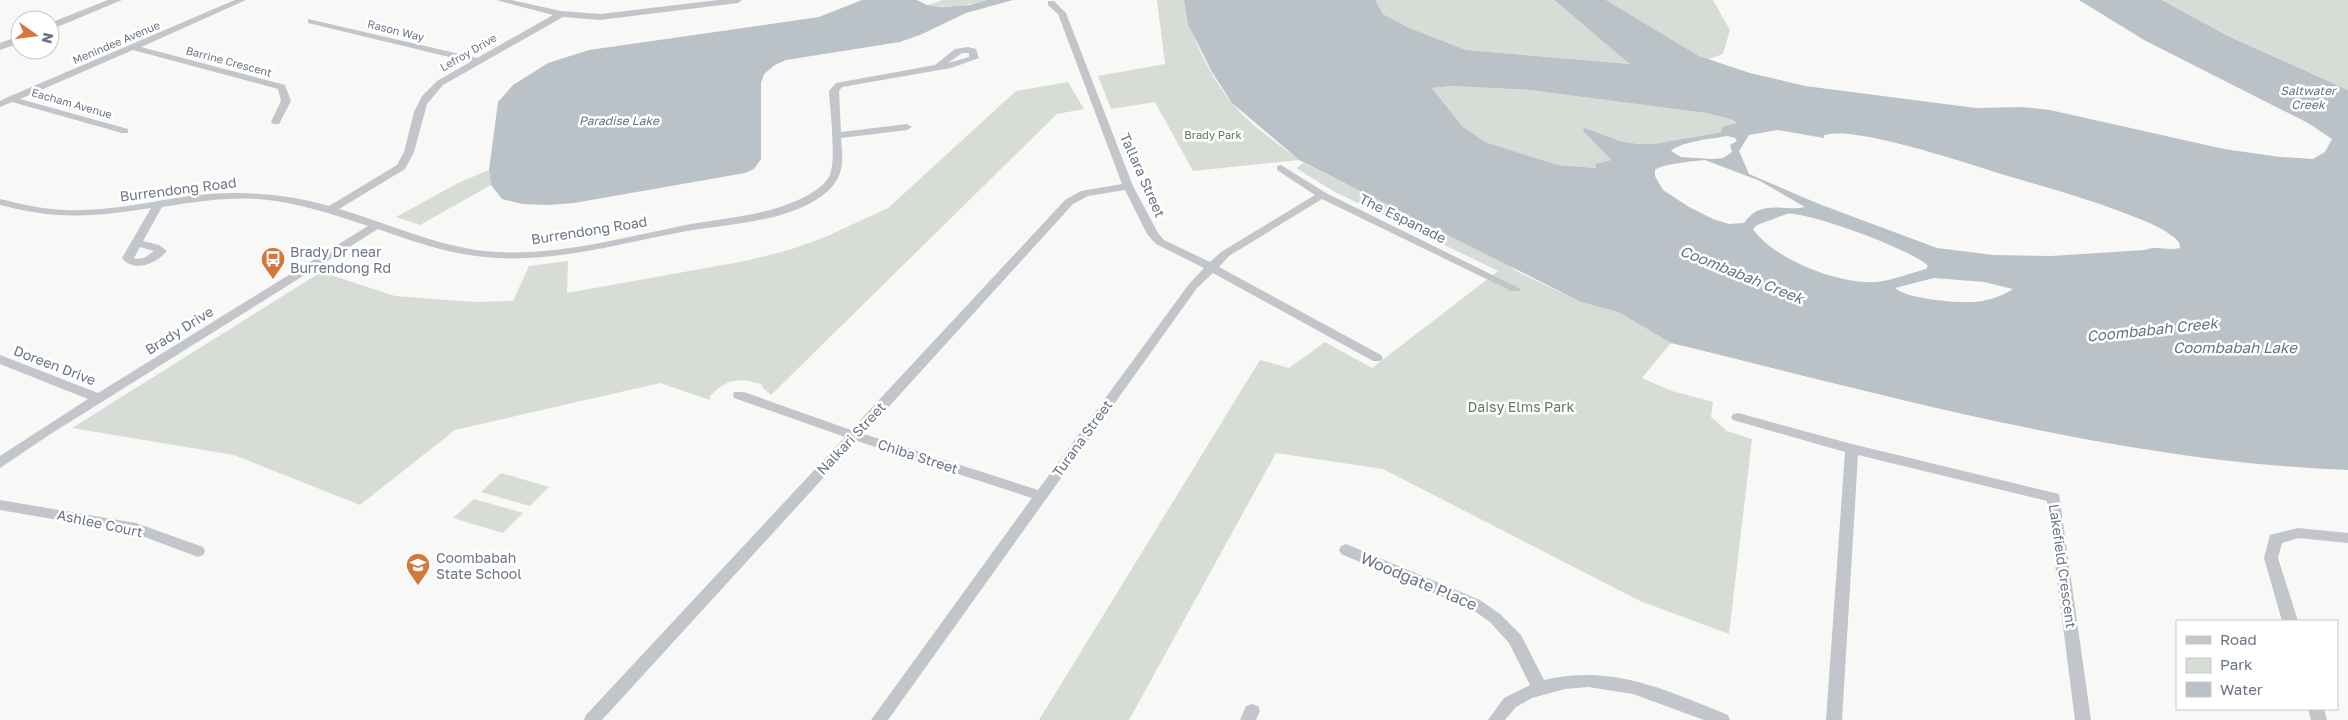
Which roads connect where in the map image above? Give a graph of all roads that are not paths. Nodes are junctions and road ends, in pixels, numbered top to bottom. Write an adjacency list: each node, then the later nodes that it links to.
1 (117, 0): 9 (street)
2 (242, 0): 10 (street, Menindee Avenue)
3 (500, 0): 7 (street)
4 (738, 0): 5 (street)
5 (691, 3): 7 (street)
6 (1051, 3): 20 (street, Tallara Street)
7 (561, 14): 11 (street, Lefroy Drive)
8 (311, 21): 11 (street, Rason Way)
9 (60, 23)
10 (131, 47): 13 (street, Menindee Avenue); 15 (street, Barrine Crescent)
11 (476, 60): 24 (street, Lefroy Drive)
12 (938, 67): 18 (street, Burrendong Road)
13 (11, 100): 14 (street, Menindee Avenue); 17 (street, Eacham Avenue)
14 (0, 104)
15 (276, 122)
16 (907, 127): 18 (street)
17 (126, 132)
18 (836, 136): 25 (street, Burrendong Road)
19 (1281, 168): 21 (street, The Espanade)
20 (1128, 186): 27 (street, Tallara Street); 34 (street, Nalkari Street)
21 (1322, 195): 27 (street, Turana Street); 28 (street, The Espanade)
22 (0, 202): 23 (street, Burrendong Road)
23 (158, 205): 24 (street, Burrendong Road); 26 (street)
24 (329, 211): 25 (street, Burrendong Road)
25 (376, 226): 32 (street, Brady Drive)
26 (138, 243)
27 (1210, 267): 29 (street, Tallara Street); 37 (street, Turana Street)
28 (1515, 289)
29 (1376, 358)
30 (0, 359): 32 (street, Doreen Drive)
31 (739, 395): 34 (street, Chiba Street)
32 (99, 398): 36 (street, Brady Drive)
33 (1738, 417): 35 (street, Lakefield Crescent)
34 (853, 435): 37 (street, Chiba Street); 44 (street, Nalkari Street)
35 (1852, 449): 48 (street); 49 (street, Lakefield Crescent)
36 (0, 462)
37 (1040, 496): 45 (street, Turana Street)
38 (0, 505): 41 (street, Ashlee Court)
39 (2348, 538): 42 (street)
40 (1346, 550): 43 (street, Woodgate Place)
41 (198, 551)
42 (2290, 620)
43 (1540, 688): 46 (street); 47 (street)
44 (592, 720)
45 (879, 720)
46 (1496, 720)
47 (1722, 720)
48 (1834, 720)
49 (2083, 720)

